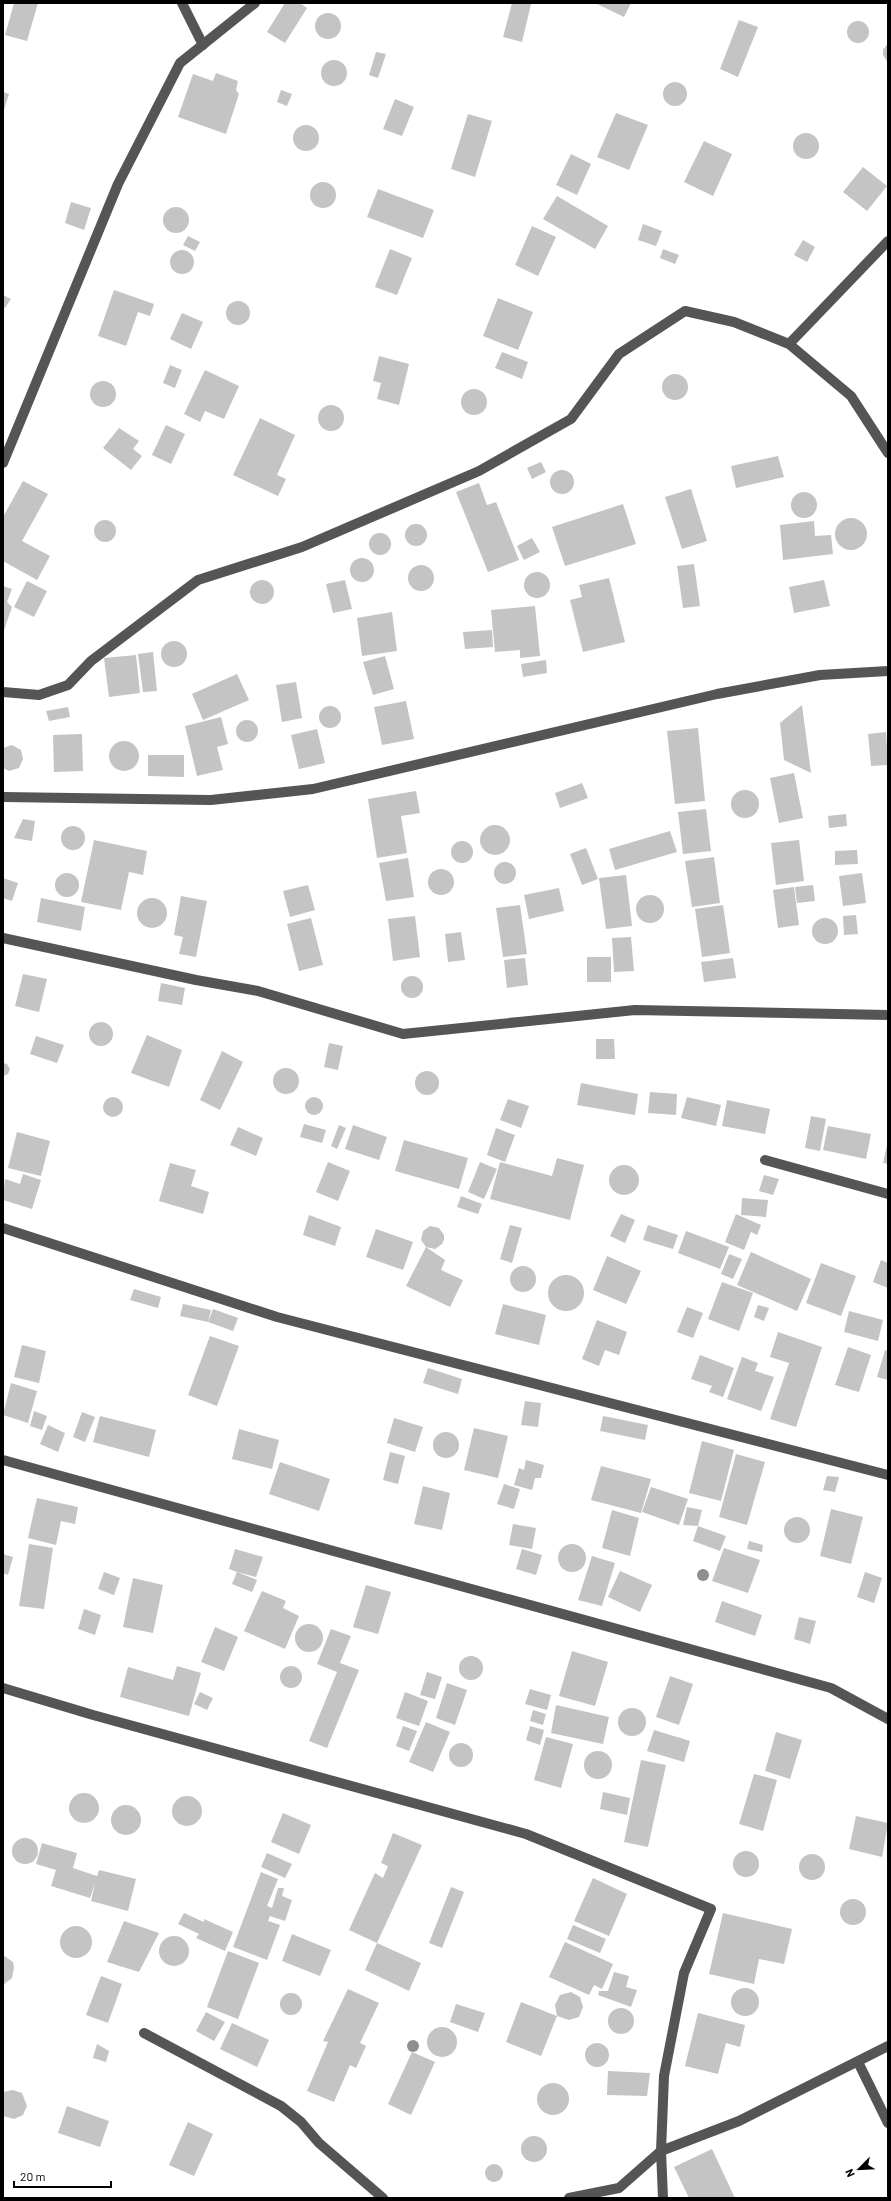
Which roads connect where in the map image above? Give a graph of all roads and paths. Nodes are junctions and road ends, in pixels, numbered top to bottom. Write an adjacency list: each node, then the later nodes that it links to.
1 (182, 3): 3 (street)
2 (255, 3): 3 (street)
3 (203, 45): 7 (street)
4 (888, 241): 5 (street)
5 (790, 344): 6 (street); 9 (street)
6 (888, 453)
7 (3, 463)
8 (888, 671): 10 (street)
9 (3, 692)
10 (3, 796)
11 (3, 938): 12 (street)
12 (888, 1015)
13 (765, 1160): 14 (street)
14 (888, 1194)
15 (3, 1228): 17 (street)
16 (3, 1460): 19 (street)
17 (888, 1475)
18 (3, 1688): 24 (street)
19 (888, 1720)
20 (144, 2033): 25 (street)
21 (888, 2046): 22 (street)
22 (858, 2062): 23 (street); 24 (street)
23 (888, 2123)
24 (661, 2151): 26 (street); 27 (street)
25 (383, 2198)
26 (569, 2198)
27 (663, 2198)

